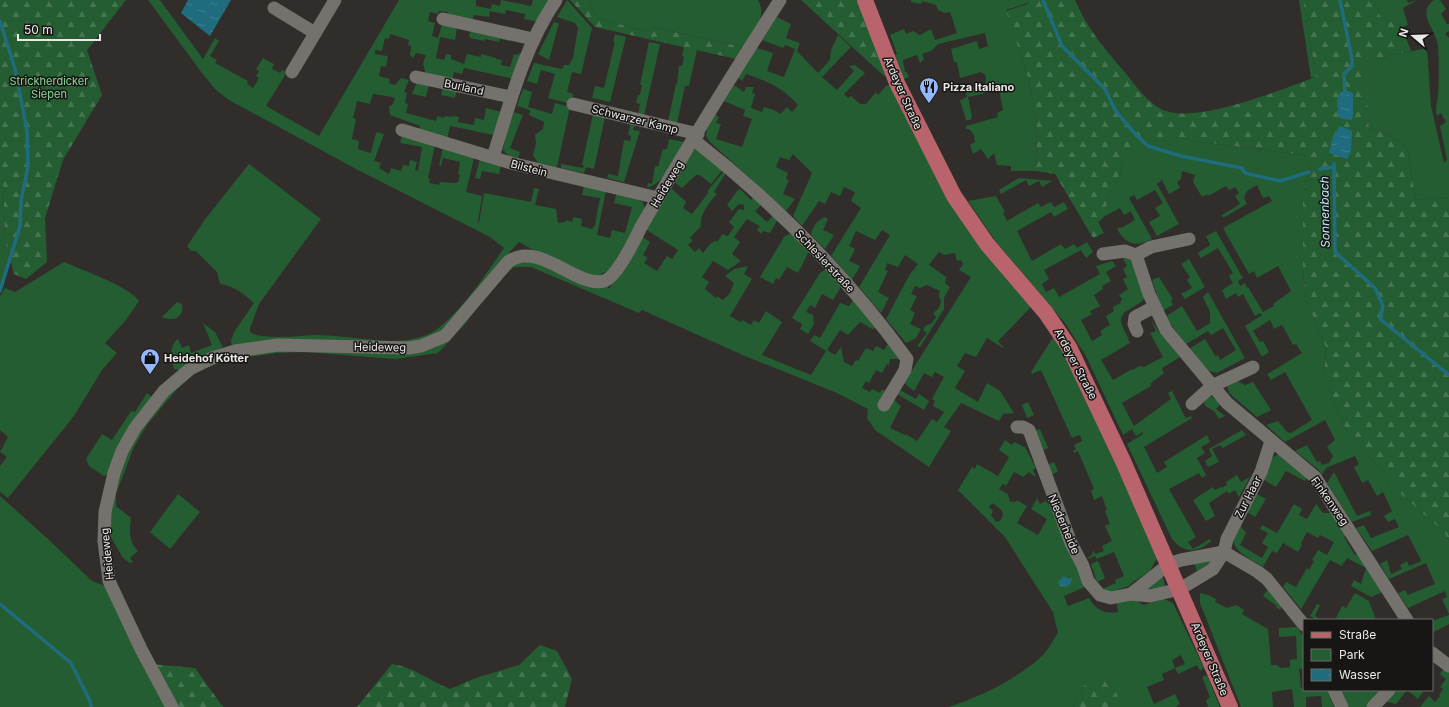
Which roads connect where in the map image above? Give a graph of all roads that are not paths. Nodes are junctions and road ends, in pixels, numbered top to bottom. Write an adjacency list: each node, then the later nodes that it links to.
1 (335, 0): 7 (street)
2 (556, 0): 8 (street)
3 (780, 0): 14 (street, Heideweg)
4 (865, 0): 29 (main road, Ardeyer Straße)
5 (274, 8): 7 (street)
6 (442, 19): 8 (street)
7 (315, 33): 9 (street)
8 (533, 40): 11 (street)
9 (292, 72)
10 (416, 77): 11 (street, Burland)
11 (511, 98): 15 (street)
12 (573, 104): 14 (street, Schwarzer Kamp)
13 (402, 130): 15 (street, Bilstein)
14 (696, 137): 16 (street, Heideweg); 25 (street, Schlesierstraße)
15 (493, 157): 16 (street, Bilstein)
16 (658, 198): 38 (street, Heideweg)
17 (1189, 239): 19 (street)
18 (1103, 254): 19 (street)
19 (1136, 255): 20 (street, Finkenweg)
20 (1154, 307): 21 (street); 23 (street, Finkenweg)
21 (1137, 330)
22 (1253, 367): 23 (street)
23 (1212, 386): 24 (street); 27 (street, Finkenweg)
24 (1192, 404)
25 (884, 405)
26 (1017, 427): 31 (street, Niederheide)
27 (1271, 441): 28 (street, Zur Haar); 32 (street, Finkenweg)
28 (1224, 552): 29 (street); 30 (street, Zur Haar); 33 (street)
29 (1169, 564): 30 (main road, Ardeyer Straße); 31 (street, Niederheide)
30 (1180, 589): 31 (street, Niederheide); 39 (main road, Ardeyer Straße)
31 (1132, 594)
32 (1406, 619)
33 (1303, 624)
34 (1433, 654): 35 (street)
35 (1449, 666)
36 (1334, 691): 40 (street)
37 (1387, 691): 41 (street)
38 (172, 707)
39 (1230, 707)
40 (1342, 707)
41 (1374, 707)

